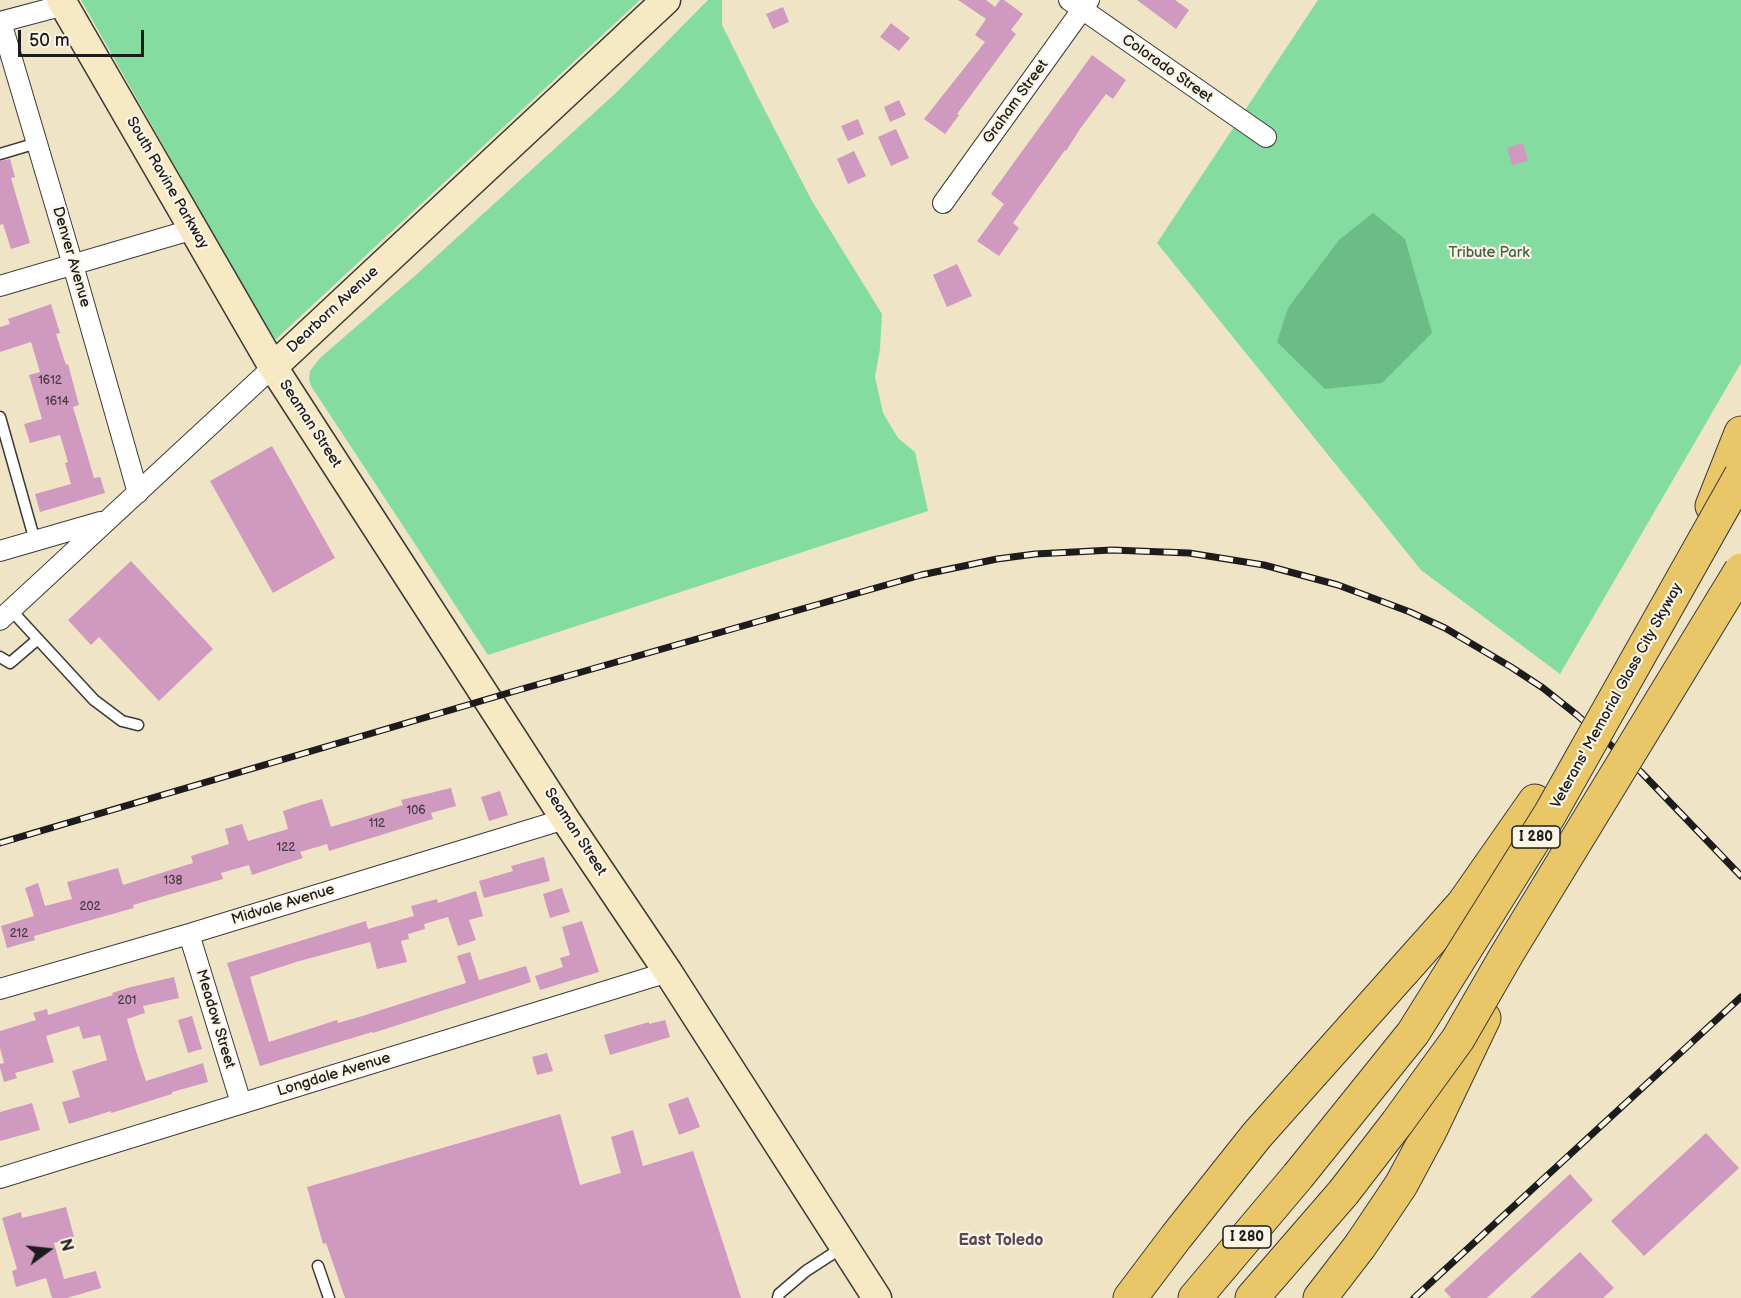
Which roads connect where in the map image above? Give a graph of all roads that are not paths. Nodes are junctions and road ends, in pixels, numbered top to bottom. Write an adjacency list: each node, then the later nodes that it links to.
1 (666, 0): 12 (street, Dearborn Avenue)
2 (63, 2): 4 (street); 9 (street, South Ravine Parkway)
3 (1080, 3): 5 (street, Colorado Street); 8 (street, Graham Street)
4 (1, 22): 6 (street, Denver Avenue)
5 (1266, 137)
6 (37, 143): 7 (lane); 10 (street, Denver Avenue)
7 (0, 154)
8 (944, 203)
9 (194, 229): 10 (street); 12 (street, South Ravine Parkway)
10 (74, 265): 11 (street); 16 (street, Denver Avenue)
11 (0, 286)
12 (273, 367): 16 (street, Dearborn Avenue); 26 (street, Seaman Street)
13 (0, 417): 18 (lane)
14 (1741, 433): 37 (highway)
15 (1741, 475): 38 (highway, Veterans' Memorial Glass City Skyway / I 280, bridge)
16 (138, 493): 17 (street, Dearborn Avenue)
17 (106, 520): 18 (street); 22 (street, Dearborn Avenue)
18 (35, 541): 19 (street)
19 (0, 551)
20 (1741, 551): 40 (highway)
21 (1741, 570): 39 (highway, I 280, bridge)
22 (5, 615): 23 (lane)
23 (38, 639): 24 (lane); 25 (lane)
24 (0, 657)
25 (138, 725)
26 (565, 819): 27 (street, Midvale Avenue); 28 (street, Seaman Street)
27 (189, 934): 29 (street, Midvale Avenue); 30 (street, Meadow Street)
28 (668, 972): 30 (street, Longdale Avenue); 32 (street, Seaman Street)
29 (0, 989)
30 (241, 1103): 31 (street, Longdale Avenue)
31 (0, 1178)
32 (844, 1246): 35 (lane); 36 (street, Seaman Street)
33 (318, 1266): 34 (lane)
34 (329, 1298)
35 (777, 1298)
36 (877, 1298)
37 (1130, 1298)
38 (1195, 1298)
39 (1252, 1298)
40 (1320, 1298)

